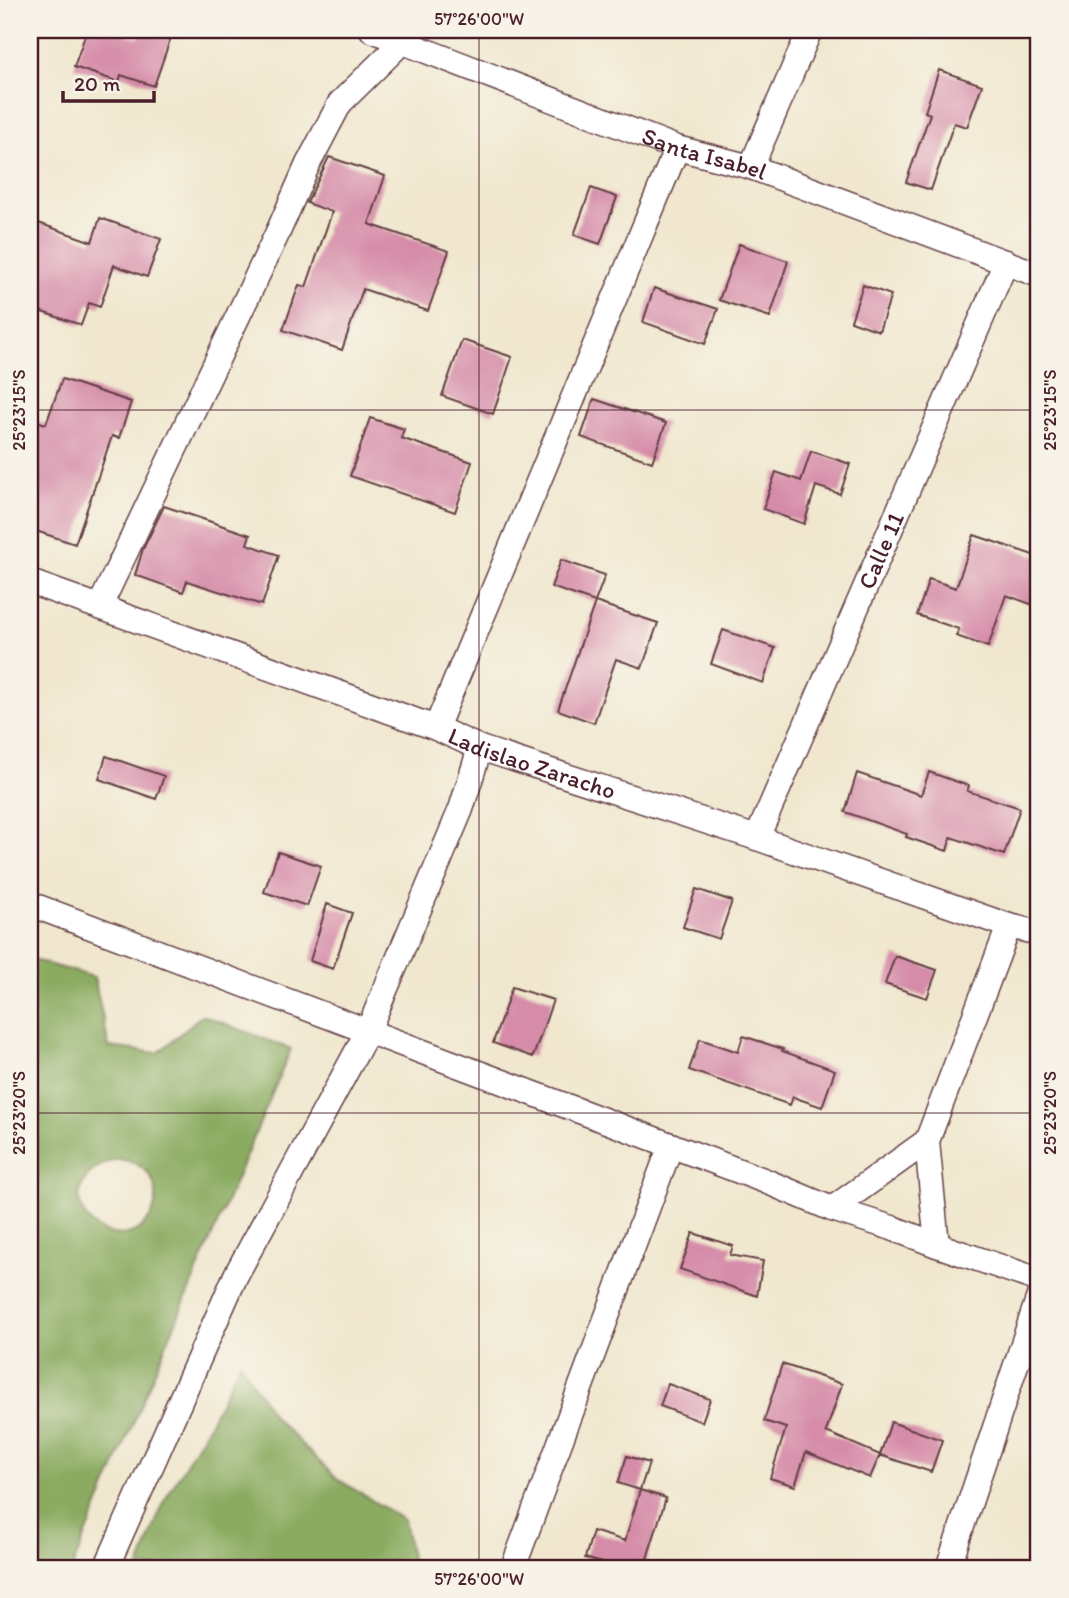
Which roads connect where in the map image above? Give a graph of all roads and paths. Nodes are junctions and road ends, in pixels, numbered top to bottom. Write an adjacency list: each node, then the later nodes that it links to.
1 (372, 30): 3 (street, Santa Isabel)
2 (810, 30): 5 (street)
3 (409, 36): 4 (street, Santa Isabel); 9 (street)
4 (677, 148): 5 (street, Santa Isabel); 10 (street)
5 (751, 167): 6 (street, Santa Isabel)
6 (1006, 262): 7 (street, Santa Isabel); 12 (street, Calle 11)
7 (1039, 275)
8 (30, 582): 9 (street, Ladislao Zaracho)
9 (100, 606): 10 (street, Ladislao Zaracho)
10 (436, 728): 11 (street, Ladislao Zaracho)
11 (480, 748): 12 (street, Ladislao Zaracho); 16 (street)
12 (757, 838): 14 (street, Ladislao Zaracho)
13 (30, 905): 16 (street)
14 (1009, 926): 15 (street, Ladislao Zaracho); 17 (street)
15 (1039, 933)
16 (368, 1031): 18 (street); 23 (street)
17 (927, 1140): 19 (street); 20 (street)
18 (671, 1145): 19 (street); 24 (street)
19 (832, 1209): 20 (street)
20 (937, 1245): 21 (street)
21 (1039, 1280)
22 (1039, 1296): 25 (street)
23 (106, 1568)
24 (513, 1568)
25 (948, 1568)

